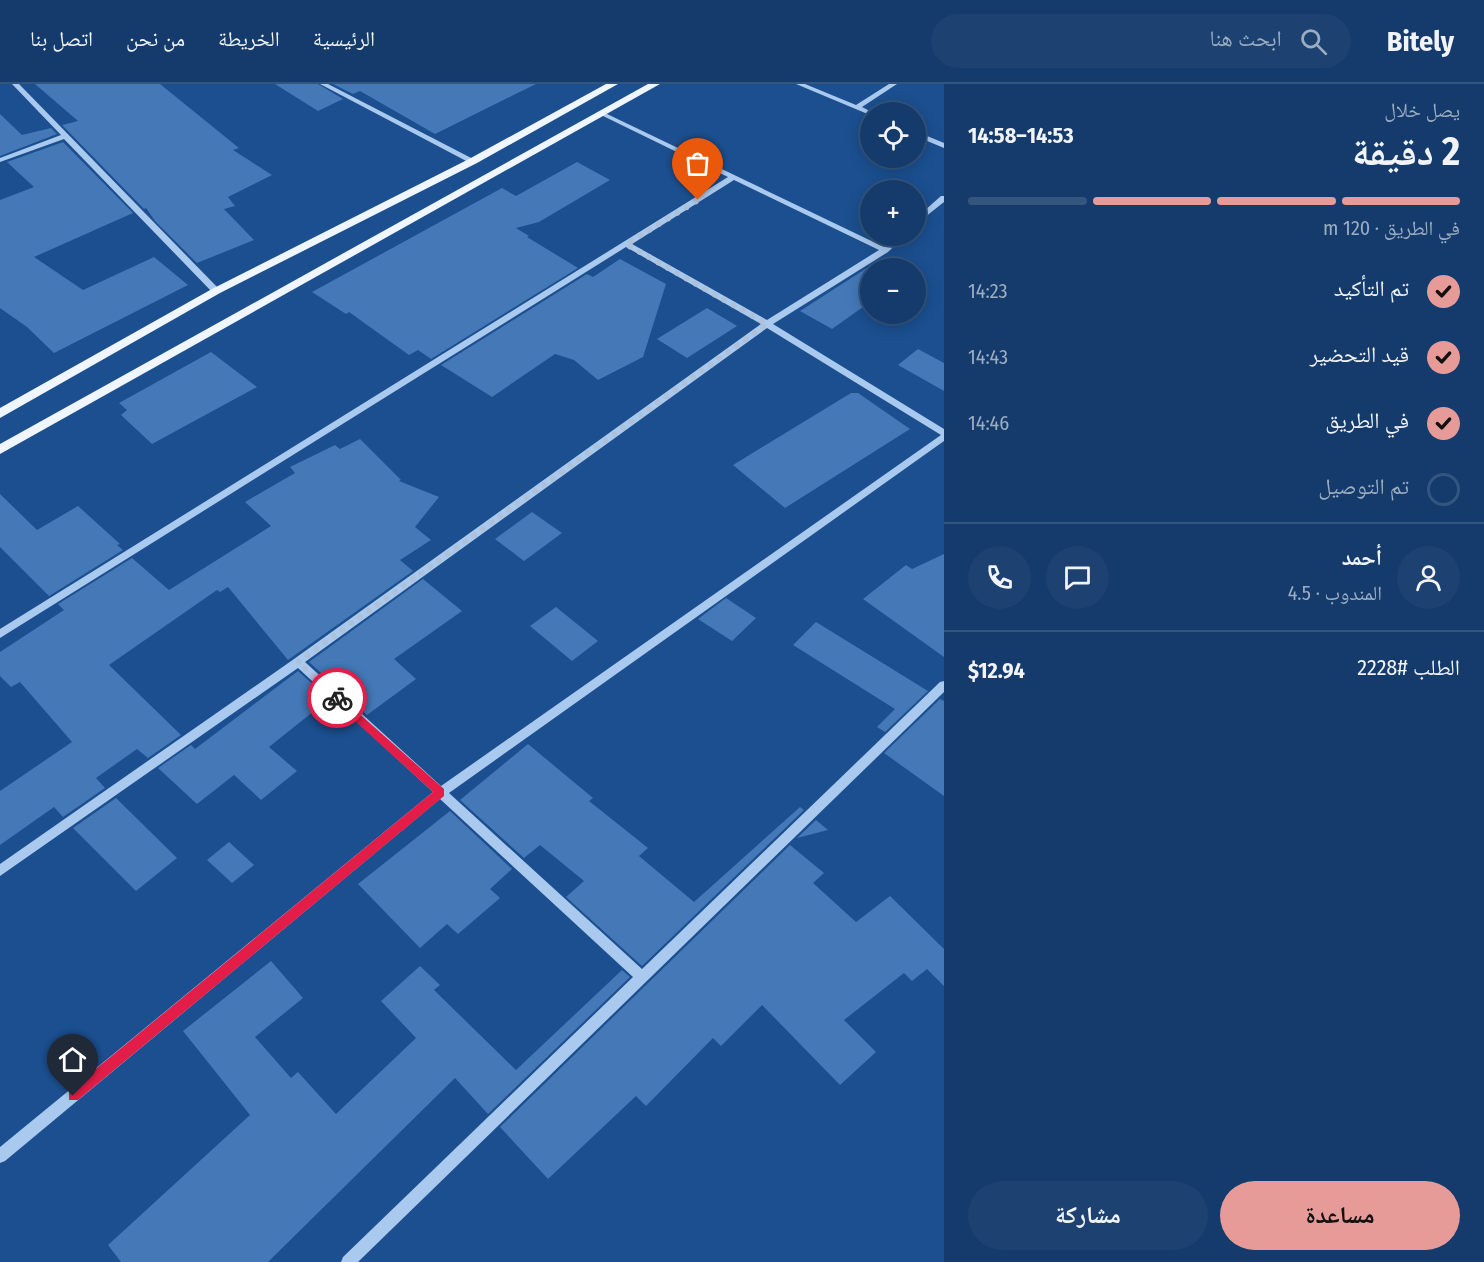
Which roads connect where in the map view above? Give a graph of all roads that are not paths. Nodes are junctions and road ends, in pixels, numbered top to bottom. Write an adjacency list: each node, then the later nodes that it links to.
1 (15, 84): 10 (street)
2 (324, 84): 14 (street)
3 (613, 84): 14 (main road)
4 (655, 84): 9 (main road)
5 (799, 84): 7 (street)
6 (894, 84): 7 (street)
7 (857, 107): 8 (street)
8 (860, 108)
9 (603, 114): 15 (street); 25 (main road)
10 (66, 136): 13 (street); 21 (street)
11 (926, 138): 12 (street)
12 (944, 146)
13 (0, 160)
14 (473, 161): 21 (main road)
15 (734, 177): 18 (street); 20 (street)
16 (944, 198): 17 (street)
17 (926, 214)
18 (626, 244): 22 (street); 26 (street)
19 (890, 246): 20 (street)
20 (885, 250): 22 (street)
21 (216, 291): 23 (main road)
22 (767, 324): 24 (street); 27 (street)
23 (0, 414)
24 (944, 435): 29 (street)
25 (0, 450)
26 (0, 634)
27 (298, 662): 29 (street); 30 (street)
28 (944, 685): 31 (street)
29 (440, 793): 31 (street); 32 (street)
30 (0, 871)
31 (642, 977): 33 (street)
32 (0, 1156)
33 (348, 1262)

